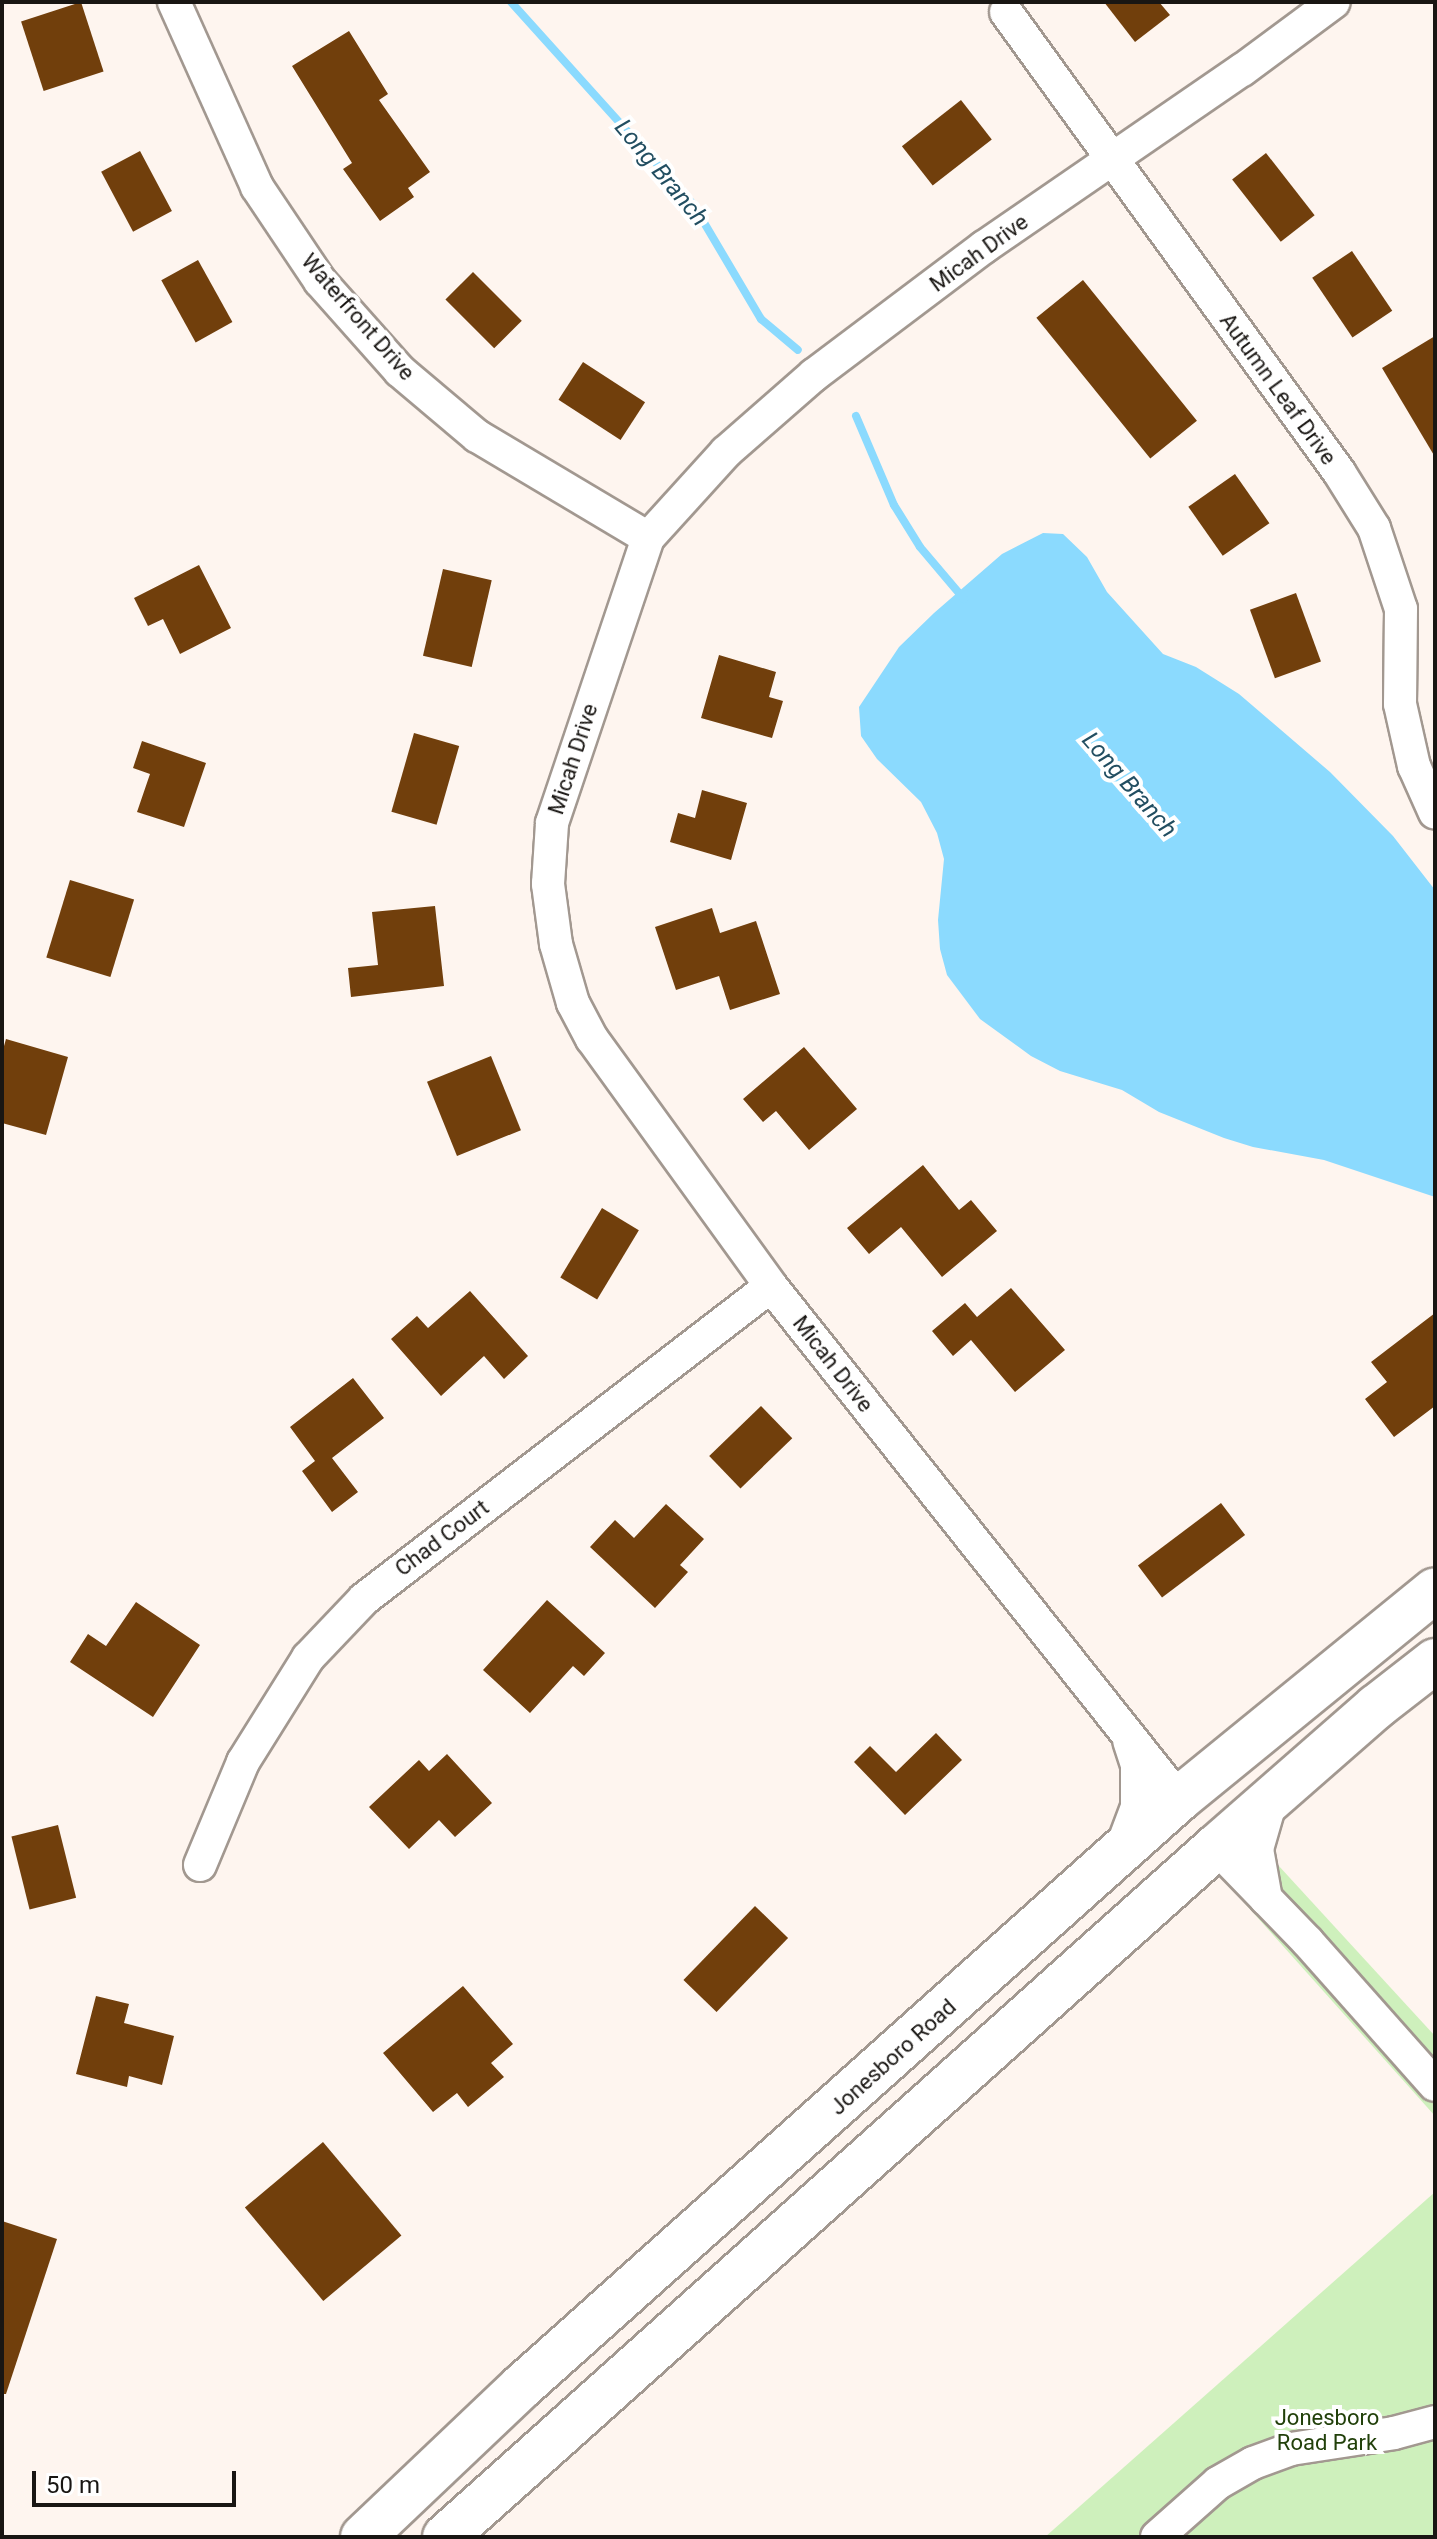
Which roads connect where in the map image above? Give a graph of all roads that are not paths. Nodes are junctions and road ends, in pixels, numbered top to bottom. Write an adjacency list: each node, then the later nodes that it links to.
1 (174, 2): 5 (street, Waterfront Drive)
2 (1334, 2): 4 (street, Micah Drive)
3 (1006, 12): 4 (street, Autumn Leaf Drive)
4 (1110, 160): 5 (street, Micah Drive); 6 (street, Autumn Leaf Drive)
5 (648, 538): 7 (street, Micah Drive)
6 (1435, 813)
7 (771, 1286): 10 (street, Micah Drive); 16 (street, Chad Court)
8 (1435, 1590): 11 (main road, Jonesboro Road)
9 (1435, 1661): 12 (main road)
10 (1125, 1731): 13 (street, Micah Drive); 15 (street)
11 (1257, 1734): 13 (main road, Jonesboro Road); 14 (main road)
12 (1272, 1797): 14 (main road); 17 (street)
13 (1179, 1799): 15 (main road, Jonesboro Road); 18 (main road)
14 (1216, 1847): 17 (street); 18 (main road)
15 (1119, 1853): 21 (main road, Jonesboro Road)
16 (200, 1865)
17 (1266, 1899): 19 (street)
18 (1132, 1921): 22 (main road)
19 (1435, 2085)
20 (1435, 2422): 23 (street)
21 (363, 2537)
22 (445, 2537)
23 (1157, 2537)

